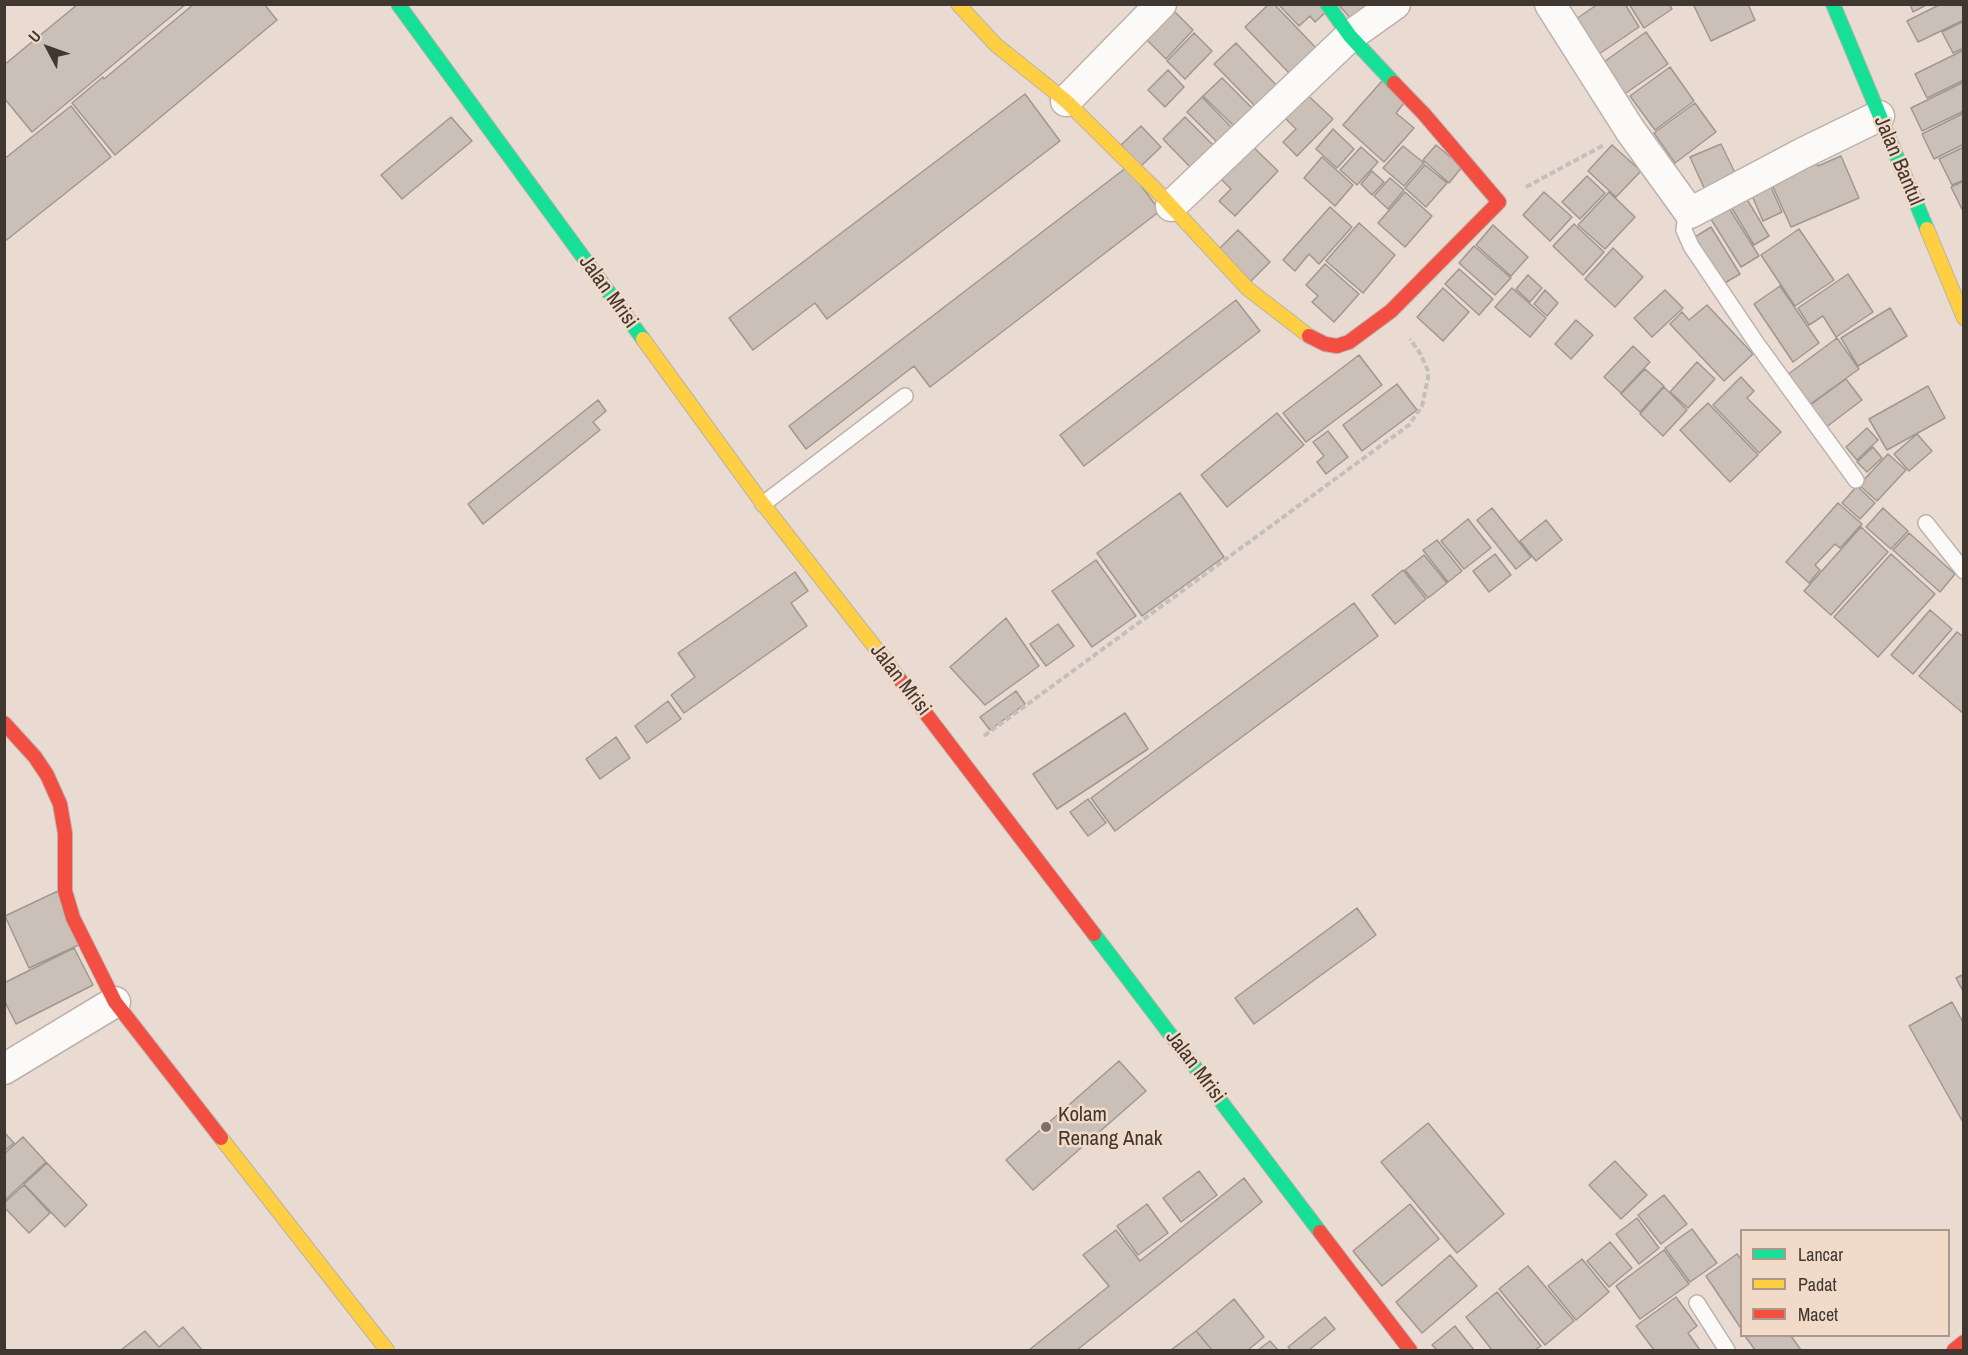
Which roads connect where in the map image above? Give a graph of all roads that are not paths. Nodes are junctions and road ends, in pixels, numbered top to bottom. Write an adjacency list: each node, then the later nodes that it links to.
1 (398, 4): 16 (street, Jalan Mrisi)
2 (958, 4): 9 (street)
3 (1161, 4): 9 (street)
4 (1327, 4): 8 (street)
5 (1395, 4): 8 (street)
6 (1550, 4): 12 (street)
7 (1833, 4): 10 (street, Jalan Bantul)
8 (1350, 36): 11 (street); 11 (street)
9 (1066, 101): 11 (street)
10 (1879, 117): 12 (street); 13 (street, Jalan Bantul)
11 (1171, 206)
12 (1690, 213): 15 (lane)
13 (1964, 318)
14 (905, 396): 16 (lane)
15 (1856, 480)
16 (763, 504): 25 (street, Jalan Mrisi)
17 (1926, 523): 18 (lane)
18 (1964, 571)
19 (4, 723): 20 (street)
20 (115, 1002): 21 (street); 24 (street)
21 (4, 1069)
22 (1697, 1303): 26 (lane)
23 (1964, 1342): 27 (street)
24 (387, 1350)
25 (1410, 1350)
26 (1727, 1350)
27 (1954, 1350)

